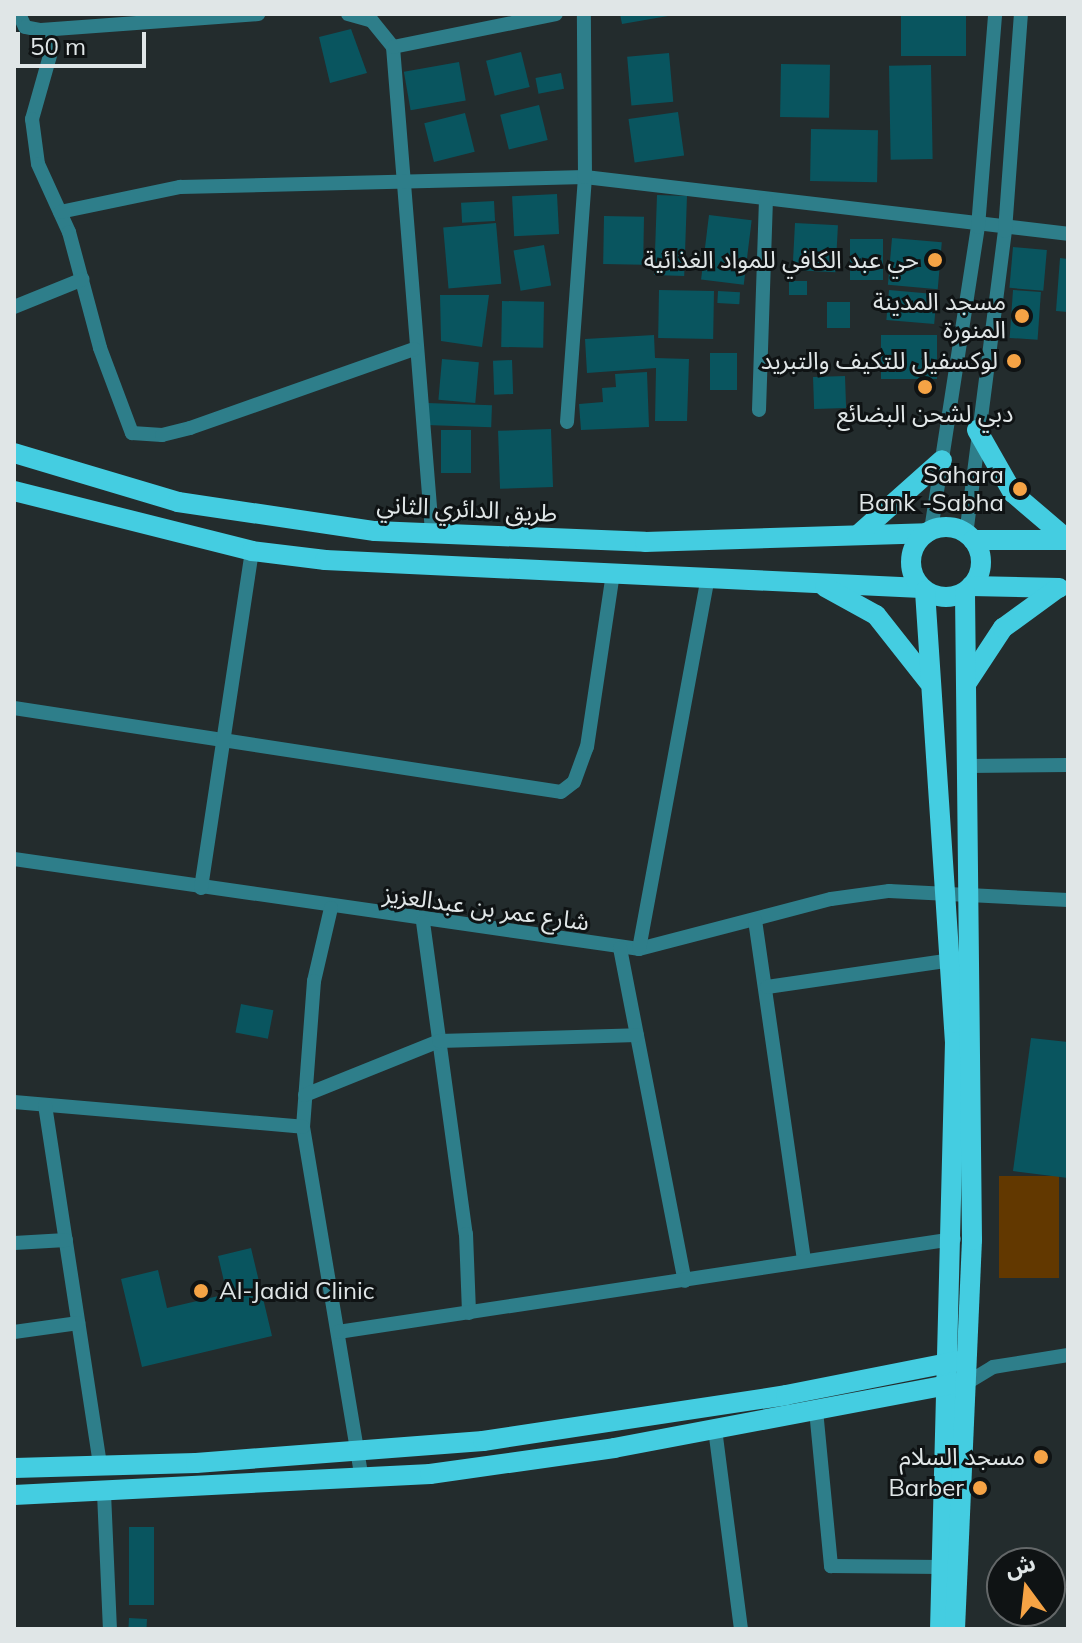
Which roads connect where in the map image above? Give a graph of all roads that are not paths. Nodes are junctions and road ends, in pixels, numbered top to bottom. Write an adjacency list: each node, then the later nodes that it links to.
1 (19, 14): 8 (street)
2 (258, 14): 8 (street)
3 (348, 14): 9 (street)
4 (556, 14): 9 (street)
5 (584, 14): 10 (street)
6 (995, 14): 14 (street)
7 (1021, 14): 15 (street)
8 (41, 30): 13 (street)
9 (393, 47): 11 (street)
10 (585, 177): 11 (street); 12 (street); 21 (street)
11 (404, 179): 13 (street); 19 (street)
12 (766, 200): 14 (street); 20 (street)
13 (60, 212): 17 (street)
14 (978, 227): 15 (street); 24 (street)
15 (1005, 231): 16 (street); 22 (street)
16 (1068, 234)
17 (83, 279): 18 (street); 19 (street)
18 (14, 307)
19 (414, 349): 28 (street)
20 (759, 410)
21 (567, 422)
22 (977, 430): 30 (street); 31 (main road)
23 (14, 453): 26 (main road, طريق الدائري الثاني)
24 (942, 460): 27 (street); 29 (main road)
25 (14, 491): 32 (main road)
26 (375, 531): 28 (main road, طريق الدائري الثاني); 33 (main road)
27 (929, 532): 29 (main road, طريق الدائري الثاني); 30 (main road); 38 (main road)
28 (432, 535): 29 (main road, طريق الدائري الثاني)
29 (859, 535)
30 (970, 538): 31 (main road); 39 (main road)
31 (1068, 540)
32 (252, 551): 33 (main road); 43 (street)
33 (371, 564): 34 (main road)
34 (613, 573): 35 (main road); 43 (street)
35 (708, 577): 36 (main road); 54 (street)
36 (818, 583): 38 (main road); 41 (main road)
37 (1063, 588): 39 (main road); 40 (main road)
38 (923, 589): 39 (main road); 41 (main road)
39 (968, 589): 40 (main road)
40 (966, 689): 45 (main road)
41 (934, 690): 48 (main road)
42 (14, 708): 43 (street)
43 (221, 743): 47 (street)
44 (1068, 765): 45 (street)
45 (967, 766): 48 (main road)
46 (14, 859): 47 (street, شارع عمر بن عبدالعزيز)
47 (201, 888): 50 (street, شارع عمر بن عبدالعزيز)
48 (959, 891): 49 (street, شارع عمر بن عبدالعزيز); 51 (street, شارع عمر بن عبدالعزيز); 55 (main road); 74 (main road)
49 (1068, 900)
50 (331, 908): 52 (street, شارع عمر بن عبدالعزيز); 59 (street)
51 (755, 920): 54 (street, شارع عمر بن عبدالعزيز); 56 (street)
52 (423, 922): 53 (street, شارع عمر بن عبدالعزيز); 58 (street)
53 (620, 948): 54 (street, شارع عمر بن عبدالعزيز); 57 (street)
54 (639, 949)
55 (952, 960): 56 (street); 63 (main road)
56 (767, 987): 66 (street)
57 (637, 1035): 58 (street); 67 (street)
58 (439, 1041): 59 (street); 68 (street)
59 (305, 1095): 62 (street)
60 (14, 1102): 61 (street)
61 (45, 1105): 62 (street); 64 (street)
62 (303, 1127): 71 (street)
63 (954, 1239): 66 (street); 73 (main road)
64 (66, 1240): 65 (street); 69 (street)
65 (14, 1243)
66 (804, 1258): 67 (street)
67 (685, 1281): 68 (street)
68 (469, 1313): 71 (street)
69 (78, 1323): 70 (street); 79 (street)
70 (14, 1332)
71 (338, 1332): 78 (street)
72 (1068, 1355): 74 (street)
73 (947, 1362): 74 (main road); 75 (main road); 78 (main road)
74 (970, 1370): 75 (main road); 88 (main road)
75 (948, 1384): 76 (main road); 84 (main road)
76 (816, 1410): 77 (main road); 84 (street)
77 (715, 1429): 81 (main road); 86 (street)
78 (358, 1452): 79 (main road); 81 (street)
79 (100, 1466): 80 (main road)
80 (14, 1468)
81 (362, 1479): 82 (main road)
82 (104, 1493): 83 (main road); 85 (street)
83 (14, 1495)
84 (942, 1567): 87 (main road)
85 (110, 1629)
86 (741, 1629)
87 (940, 1629)
88 (955, 1629)

